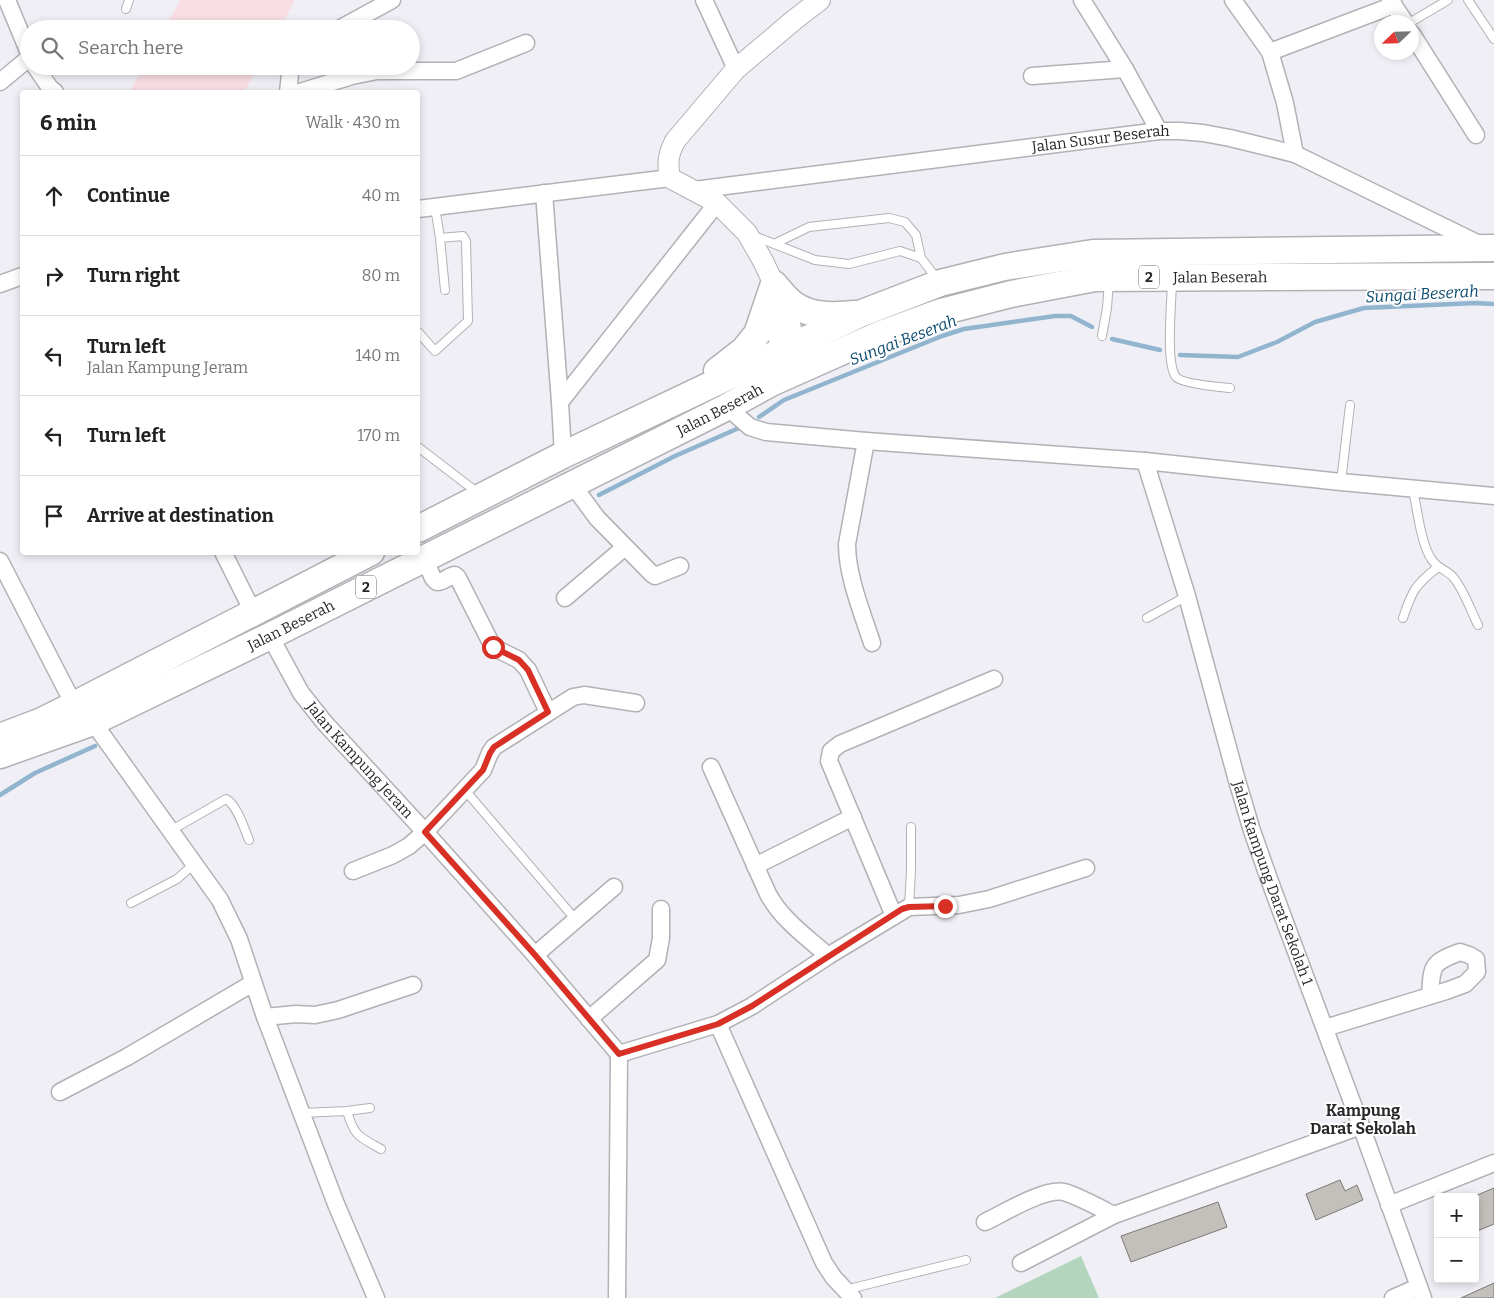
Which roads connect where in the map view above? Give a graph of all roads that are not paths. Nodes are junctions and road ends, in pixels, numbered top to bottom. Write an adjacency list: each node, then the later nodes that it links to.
1 (7, 0): 14 (street)
2 (129, 0): 11 (lane)
3 (392, 0): 15 (street)
4 (704, 0): 22 (street)
5 (820, 0): 22 (street)
6 (1082, 0): 23 (street)
7 (1233, 0): 20 (street)
8 (1448, 0): 13 (lane)
9 (1468, 0): 16 (lane)
10 (1392, 2): 12 (street); 20 (street)
11 (126, 9)
12 (1400, 15)
13 (1419, 17)
14 (7, 20): 17 (street)
15 (355, 20)
16 (1494, 39)
17 (20, 40)
18 (526, 43): 24 (street)
19 (1419, 45): 34 (street)
20 (1270, 52): 35 (street)
21 (20, 65): 29 (street)
22 (736, 69): 36 (street)
23 (1125, 69): 28 (street); 33 (street)
24 (420, 71)
25 (42, 75): 30 (street)
26 (290, 75): 31 (street)
27 (356, 75): 32 (street)
28 (1032, 76)
29 (0, 82)
30 (52, 90)
31 (288, 90)
32 (306, 90)
33 (1159, 131): 35 (street, Jalan Susur Beserah); 37 (street, Jalan Susur Beserah)
34 (1476, 135)
35 (1295, 154): 45 (street, Jalan Susur Beserah)
36 (670, 178): 37 (street); 38 (street)
37 (694, 190): 39 (street)
38 (544, 192): 40 (street); 63 (street)
39 (717, 202): 42 (street); 63 (street)
40 (434, 207): 41 (street); 43 (lane)
41 (420, 209)
42 (748, 234): 44 (lane); 53 (street)
43 (440, 238): 54 (lane); 56 (lane)
44 (774, 244): 46 (lane); 46 (lane)
45 (1490, 248): 51 (highway, Jalan Beserah / 2)
46 (921, 258): 51 (lane)
47 (1494, 276): 49 (highway, Jalan Beserah / 2)
48 (20, 277): 52 (street)
49 (1172, 277): 50 (highway, Jalan Beserah / 2); 61 (lane)
50 (1109, 278): 57 (lane); 59 (highway, Jalan Beserah / 2)
51 (940, 283): 55 (highway, Jalan Beserah / 2)
52 (0, 284)
53 (774, 284): 55 (highway); 58 (street); 62 (highway)
54 (445, 290)
55 (862, 313): 58 (highway, Jalan Beserah / 2)
56 (420, 334)
57 (1102, 336)
58 (788, 348): 59 (highway); 60 (highway); 62 (highway, Jalan Beserah / 2)
59 (819, 362): 60 (highway, Jalan Beserah / 2)
60 (772, 382): 65 (highway, Jalan Beserah / 2)
61 (1230, 388)
62 (684, 398): 68 (highway, Jalan Beserah / 2)
63 (560, 402): 68 (street)
64 (1350, 405): 70 (lane)
65 (727, 407): 66 (street); 71 (highway, Jalan Beserah / 2)
66 (866, 441): 69 (street); 90 (street)
67 (420, 449): 73 (lane)
68 (563, 455): 73 (highway, Jalan Beserah / 2)
69 (1145, 461): 70 (street); 83 (street, Jalan Kampung Darat Sekolah 1)
70 (1341, 482): 72 (street)
71 (572, 484): 76 (street); 79 (highway, Jalan Beserah / 2)
72 (1413, 489): 74 (street); 82 (lane)
73 (481, 496): 75 (highway, Jalan Beserah / 2)
74 (1494, 496)
75 (420, 527)
76 (625, 547): 81 (street); 84 (street)
77 (224, 555): 85 (street)
78 (365, 555): 85 (highway, Jalan Beserah / 2)
79 (424, 558): 89 (highway, Jalan Beserah / 2); 93 (street)
80 (0, 561): 94 (street)
81 (680, 566)
82 (1438, 567): 87 (lane); 88 (lane)
83 (1187, 596): 86 (lane); 122 (street, Jalan Kampung Darat Sekolah 1)
84 (565, 598)
85 (254, 614): 94 (highway, Jalan Beserah / 2)
86 (1147, 618)
87 (1403, 618)
88 (1478, 625)
89 (270, 636): 94 (highway, Jalan Beserah / 2); 102 (street, Jalan Kampung Jeram)
90 (872, 643)
91 (994, 679): 99 (street)
92 (636, 704): 93 (street)
93 (548, 712): 98 (street)
94 (84, 713): 95 (highway, Jalan Beserah / 2); 96 (highway, Jalan Beserah / 2); 101 (street)
95 (0, 738)
96 (0, 755)
97 (711, 767): 105 (street)
98 (464, 789): 102 (street); 113 (lane)
99 (853, 817): 105 (street); 112 (street)
100 (910, 827): 110 (lane)
101 (170, 831): 103 (lane); 104 (street)
102 (425, 832): 107 (street); 114 (street, Jalan Kampung Jeram)
103 (249, 840)
104 (194, 864): 109 (lane); 116 (street)
105 (755, 866): 115 (street)
106 (1086, 868): 110 (street)
107 (353, 871)
108 (614, 887): 113 (street)
109 (131, 903)
110 (909, 907): 112 (street)
111 (661, 909): 120 (street)
112 (894, 916): 115 (street)
113 (576, 920): 114 (street)
114 (535, 955): 120 (street, Jalan Kampung Jeram)
115 (828, 956): 121 (street)
116 (253, 983): 119 (street); 124 (street)
117 (413, 985): 119 (street)
118 (1430, 995): 122 (street)
119 (265, 1017): 127 (street)
120 (589, 1019): 123 (street, Jalan Kampung Jeram)
121 (718, 1024): 123 (street); 137 (street)
122 (1325, 1028): 128 (street, Jalan Kampung Darat Sekolah 1)
123 (619, 1054): 139 (street)
124 (60, 1092)
125 (370, 1108): 126 (lane)
126 (347, 1111): 127 (lane); 129 (lane)
127 (301, 1113): 138 (street)
128 (1362, 1126): 131 (street, Jalan Kampung Darat Sekolah 1); 132 (street)
129 (381, 1149)
130 (1494, 1163): 131 (street)
131 (1389, 1205): 136 (street, Jalan Kampung Darat Sekolah 1)
132 (1114, 1215): 133 (street); 135 (street)
133 (985, 1222)
134 (966, 1260): 137 (lane)
135 (1021, 1263)
136 (1420, 1293): 140 (street)
137 (849, 1294)
138 (376, 1298)
139 (617, 1298)
140 (1394, 1298)

